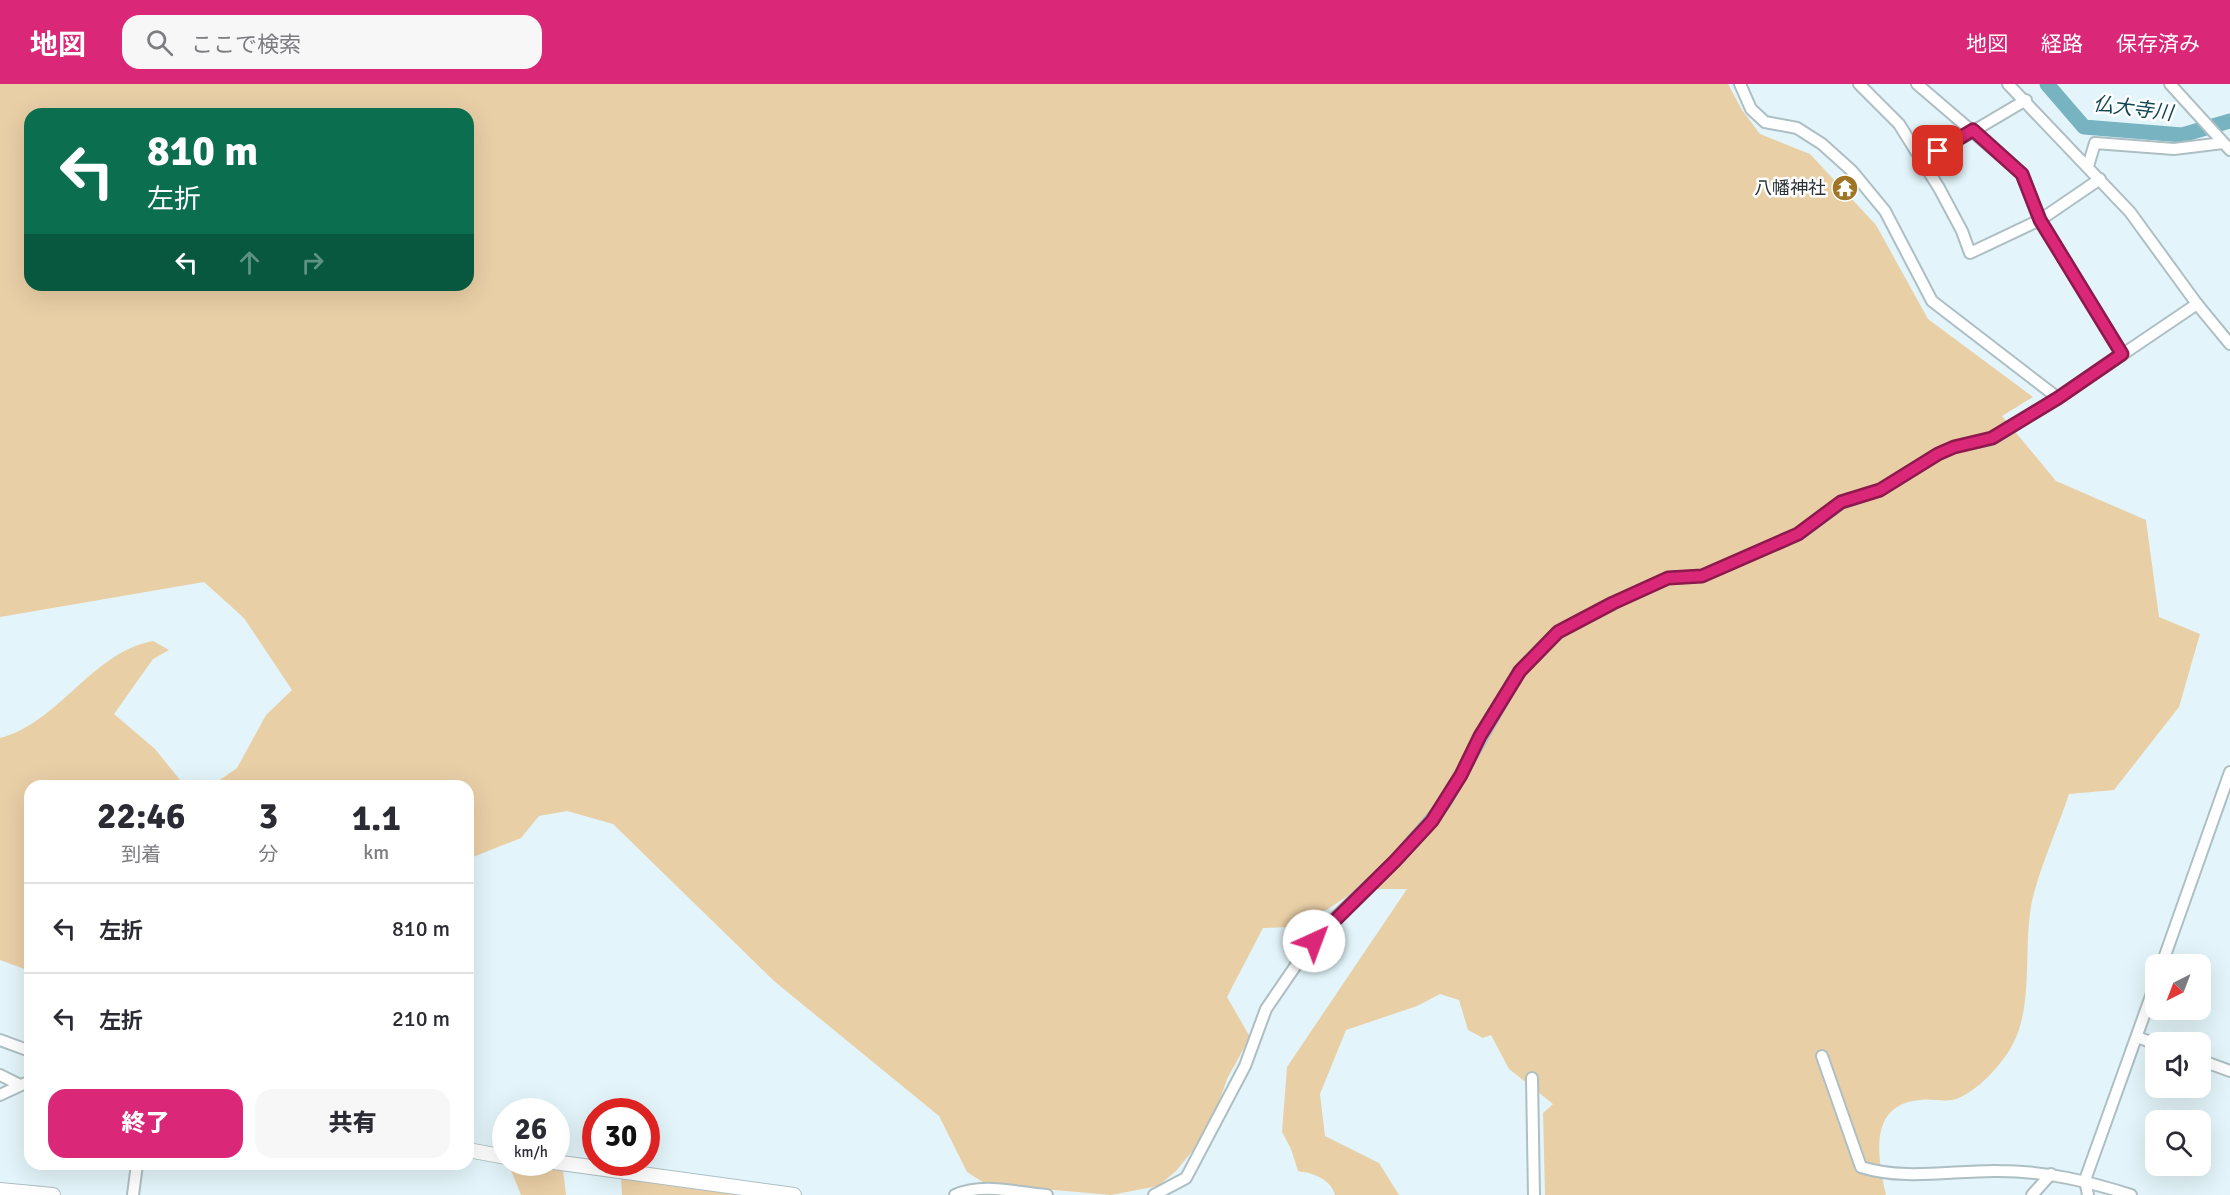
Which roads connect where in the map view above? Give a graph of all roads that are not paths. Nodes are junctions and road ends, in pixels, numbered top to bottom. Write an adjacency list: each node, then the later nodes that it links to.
1 (1740, 84): 16 (street)
2 (1860, 84): 9 (street)
3 (1917, 84): 7 (street)
4 (2008, 84): 6 (street)
5 (2170, 84): 8 (street)
6 (2026, 100): 7 (street); 10 (street)
7 (1973, 130): 9 (street); 12 (street)
8 (2226, 146): 10 (street)
9 (1921, 162): 12 (street)
10 (2088, 166): 11 (street)
11 (2100, 180): 12 (street); 13 (street)
12 (2040, 220): 15 (street)
13 (2197, 304): 14 (street); 15 (street)
14 (2230, 344)
15 (2122, 354): 16 (street)
16 (2058, 398): 44 (street)
17 (2230, 772): 18 (street)
18 (2166, 954)
19 (2145, 1014): 20 (street)
20 (2137, 1037): 22 (street); 37 (street)
21 (0, 1040): 23 (street)
22 (2145, 1040)
23 (24, 1050)
24 (1822, 1056): 36 (street)
25 (2211, 1064): 26 (street)
26 (2230, 1071)
27 (0, 1075): 29 (street)
28 (1532, 1078): 45 (street)
29 (24, 1083)
30 (24, 1083): 31 (street)
31 (0, 1095)
32 (474, 1151): 33 (street)
33 (492, 1154)
34 (570, 1164): 41 (street)
35 (136, 1170): 40 (street)
36 (2050, 1174): 37 (street); 46 (street)
37 (2085, 1180): 47 (street); 48 (street)
38 (0, 1190): 39 (street)
39 (53, 1195)
40 (133, 1195)
41 (794, 1195)
42 (955, 1195): 43 (street)
43 (1047, 1195)
44 (1155, 1195)
45 (1534, 1195)
46 (2032, 1195)
47 (2088, 1195)
48 (2131, 1195)

